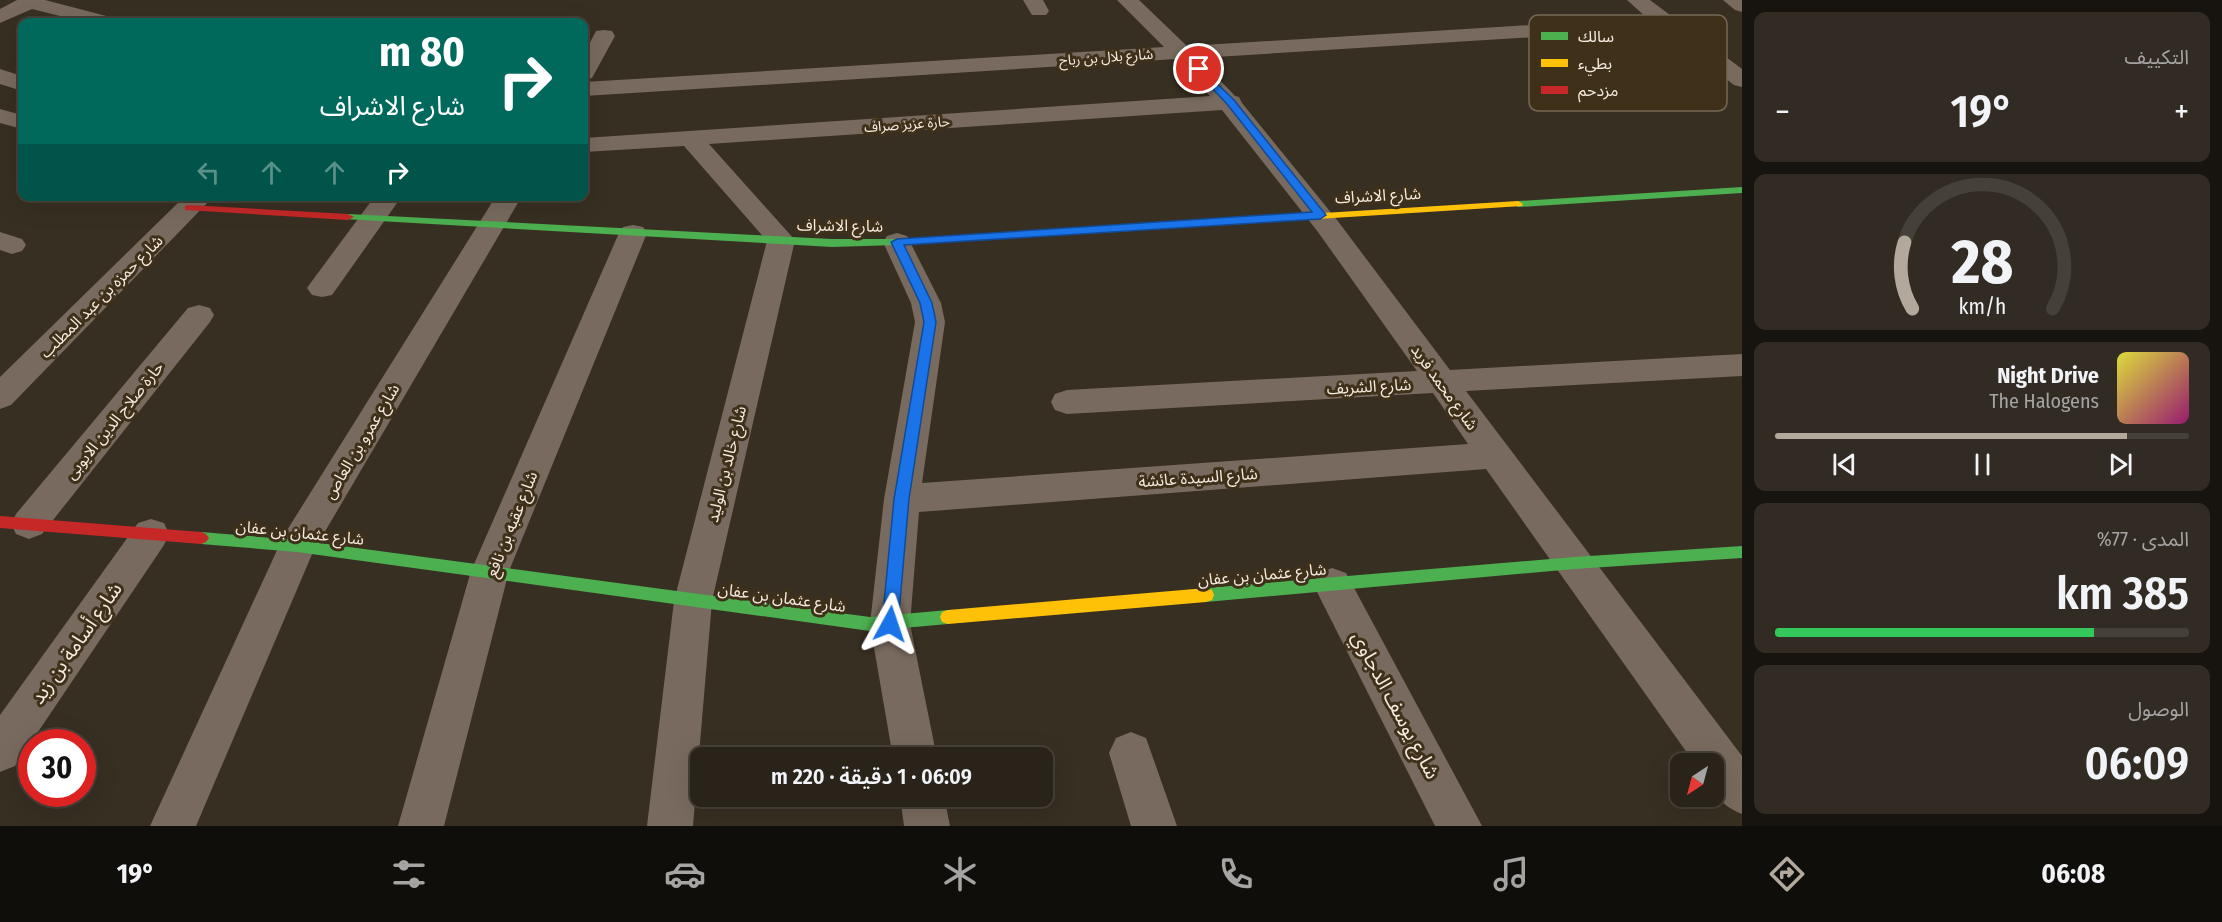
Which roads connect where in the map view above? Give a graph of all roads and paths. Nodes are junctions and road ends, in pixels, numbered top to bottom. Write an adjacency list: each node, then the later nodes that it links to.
1 (1127, 0): 11 (street, شارع محمد فريد)
2 (1637, 0): 6 (street)
3 (1733, 0): 5 (street)
4 (31, 1): 7 (street); 8 (street)
5 (1742, 6)
6 (1655, 15)
7 (0, 17)
8 (93, 18)
9 (1529, 31): 11 (street, شارع بلال بن رباح)
10 (604, 36): 12 (street)
11 (1184, 52): 17 (street, شارع بلال بن رباح); 18 (street, شارع محمد فريد)
12 (588, 66)
13 (1727, 69): 15 (street)
14 (0, 76): 16 (street)
15 (1742, 80)
16 (18, 83)
17 (588, 89)
18 (1231, 102): 21 (street, حارة عزيز صراف); 27 (street, شارع محمد فريد)
19 (0, 116): 20 (street)
20 (18, 121)
21 (690, 138): 22 (street, حارة عزيز صراف); 30 (street)
22 (588, 145)
23 (1742, 190): 27 (street, شارع الاشراف)
24 (385, 201): 28 (street)
25 (195, 202): 28 (street, شارع الاشراف); 36 (street, شارع حمزه بن عبد المطلب)
26 (500, 211): 28 (street, شارع الاشراف); 29 (street, شارع الاشراف); 42 (street, شارع عمرو بن العاص)
27 (1320, 215): 31 (street, شارع الاشراف); 35 (street, شارع محمد فريد)
28 (372, 219): 32 (street)
29 (633, 233): 30 (street, شارع الاشراف); 45 (street, شارع عقبه بن نافع)
30 (781, 240): 31 (street, شارع الاشراف); 47 (street, شارع خالد بن الوليد)
31 (897, 242): 39 (street)
32 (322, 288)
33 (199, 315): 40 (street, حارة صلاح الدين الايوبى)
34 (1742, 365): 35 (street, شارع الشريف)
35 (1441, 382): 37 (street, شارع الشريف); 38 (street, شارع محمد فريد)
36 (0, 397)
37 (1067, 402)
38 (1495, 455): 39 (street, شارع السيدة عائشة); 44 (street, شارع محمد فريد)
39 (902, 499): 48 (street)
40 (14, 523): 41 (street, شارع عثمان بن عفان)
41 (151, 534): 42 (street, شارع عثمان بن عفان); 50 (street, شارع أسامة بن زيد)
42 (297, 546): 45 (street, شارع عثمان بن عفان); 54 (street, شارع عمرو بن العاص)
43 (1742, 552): 44 (street, شارع عثمان بن عفان)
44 (1574, 563): 46 (street, شارع عثمان بن عفان); 52 (street, شارع محمد فريد)
45 (490, 572): 47 (street, شارع عثمان بن عفان); 55 (street, شارع عقبه بن نافع)
46 (1332, 584): 48 (street, شارع عثمان بن عفان); 59 (street, شارع يوسف الدجاوي)
47 (693, 602): 48 (street, شارع عثمان بن عفان); 56 (street, شارع خالد بن الوليد)
48 (890, 624): 49 (street)
49 (913, 747)
50 (0, 751)
51 (1131, 753): 58 (street)
52 (1742, 792)
53 (924, 807): 57 (street)
54 (173, 826)
55 (421, 826)
56 (670, 826)
57 (927, 826)
58 (1154, 826)
59 (1459, 826)

